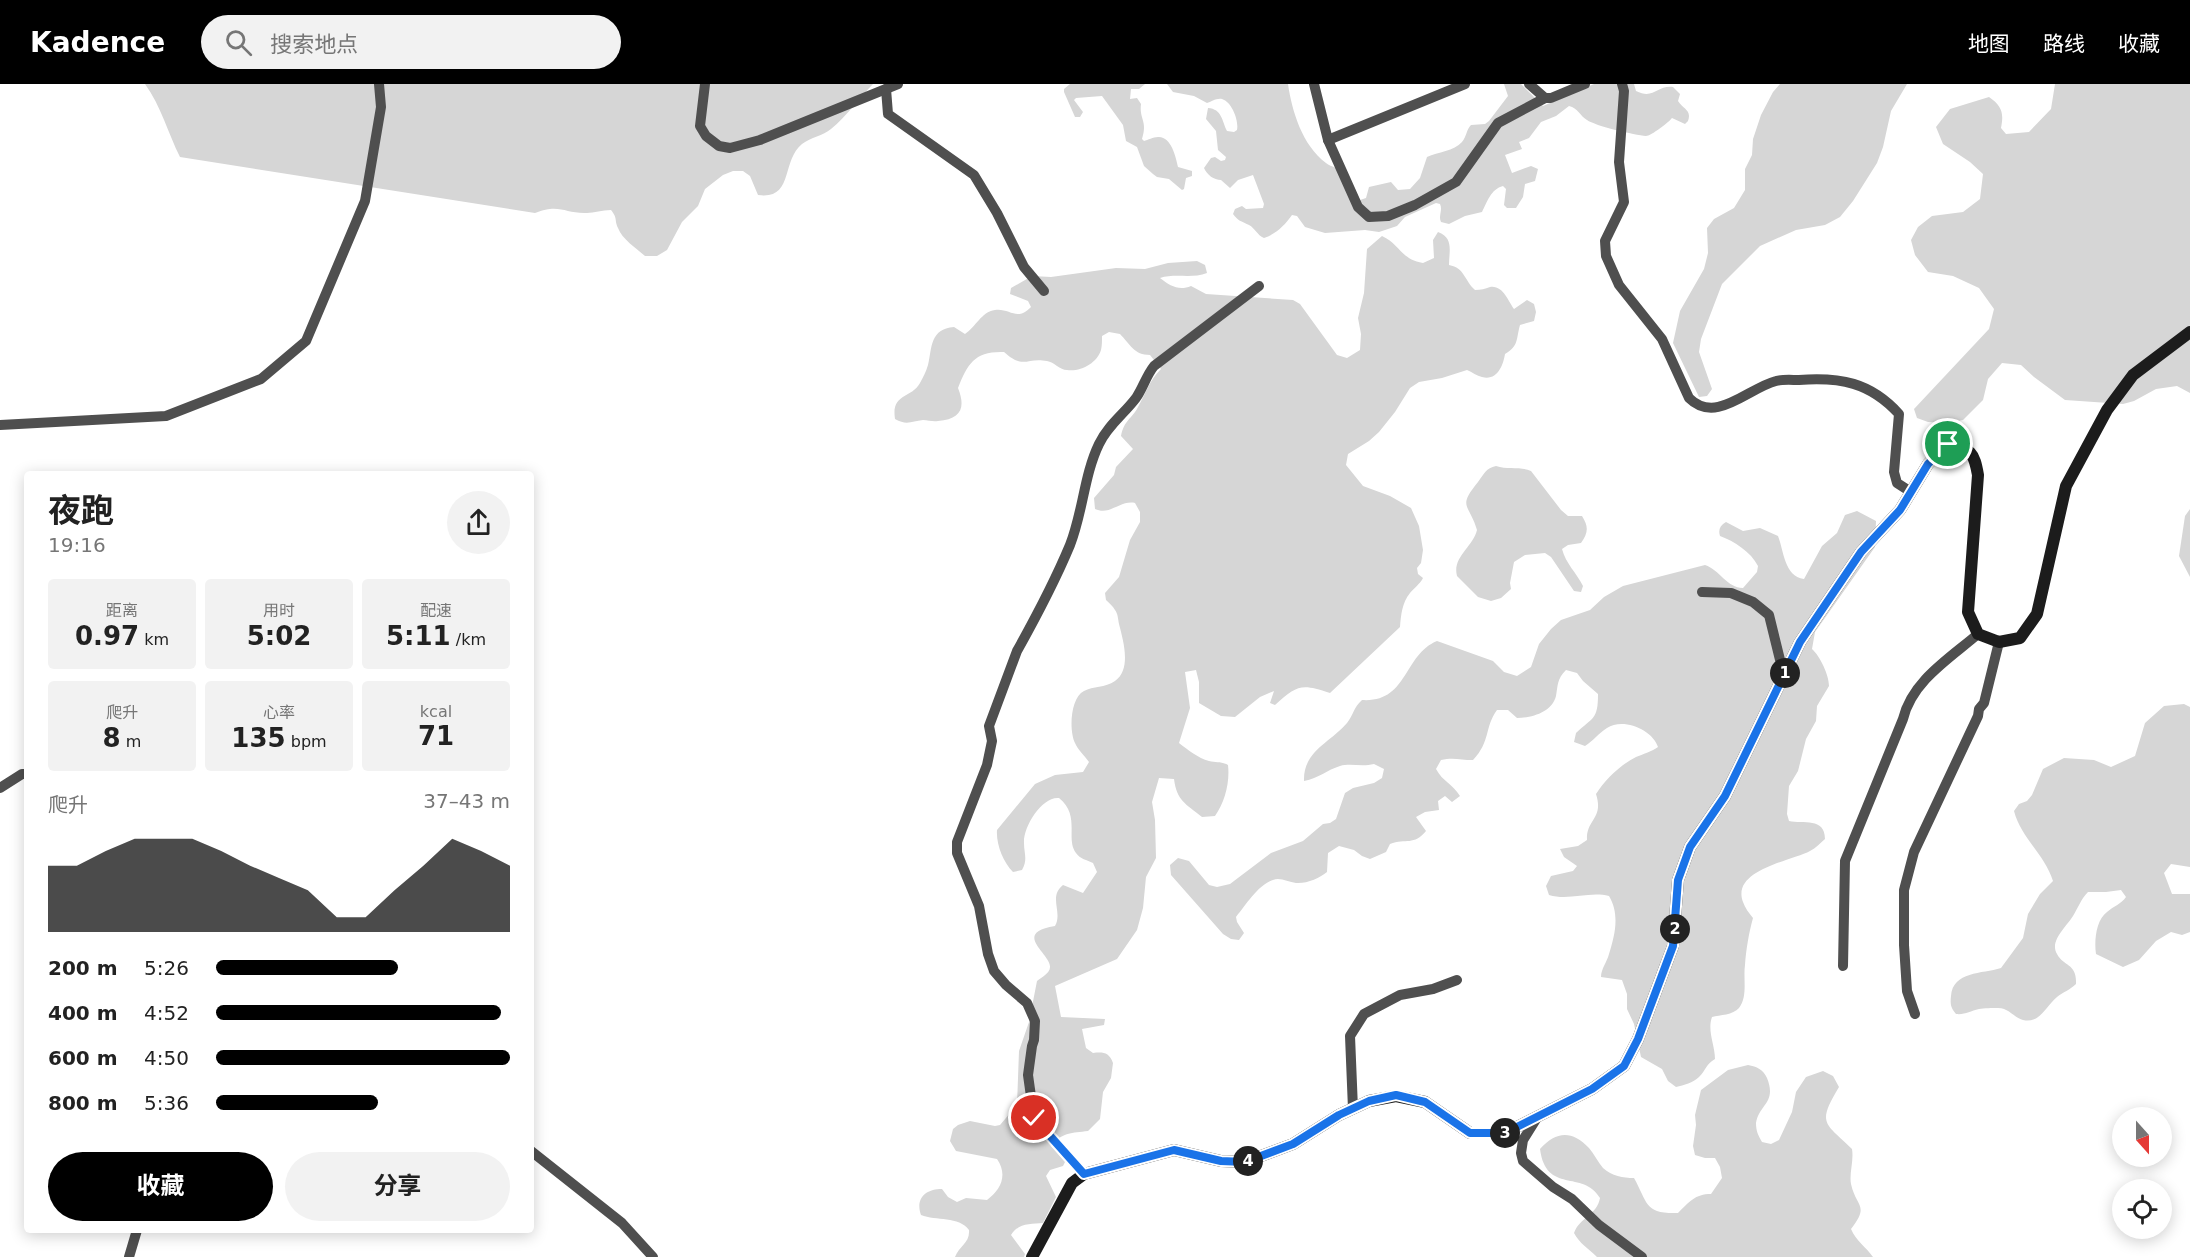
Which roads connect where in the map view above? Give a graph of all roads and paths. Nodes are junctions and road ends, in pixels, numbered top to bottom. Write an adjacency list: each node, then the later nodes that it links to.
1 (379, 84): 15 (street)
2 (705, 84): 9 (street)
3 (898, 84): 9 (street)
4 (1314, 84): 11 (street)
5 (1465, 84): 11 (street)
6 (1529, 84): 10 (street)
7 (1585, 84): 10 (street)
8 (1622, 84): 16 (street)
9 (886, 89): 13 (street)
10 (1545, 98): 11 (street)
11 (1328, 140)
12 (1259, 286): 29 (street)
13 (1044, 291)
14 (2190, 333): 19 (street)
15 (0, 425)
16 (1911, 492): 18 (street); 20 (street)
17 (1702, 592): 20 (street)
18 (1978, 634): 19 (street); 23 (street)
19 (1999, 642): 25 (street)
20 (1784, 676): 27 (street)
21 (24, 774): 22 (street)
22 (0, 788)
23 (1843, 966)
24 (1457, 980): 26 (street)
25 (1915, 1014)
26 (1353, 1109): 27 (street); 29 (street)
27 (1538, 1116): 34 (street)
28 (534, 1153): 32 (street)
29 (1084, 1174): 33 (street)
30 (136, 1233): 31 (street)
31 (129, 1257)
32 (653, 1257)
33 (1032, 1257)
34 (1642, 1257)

